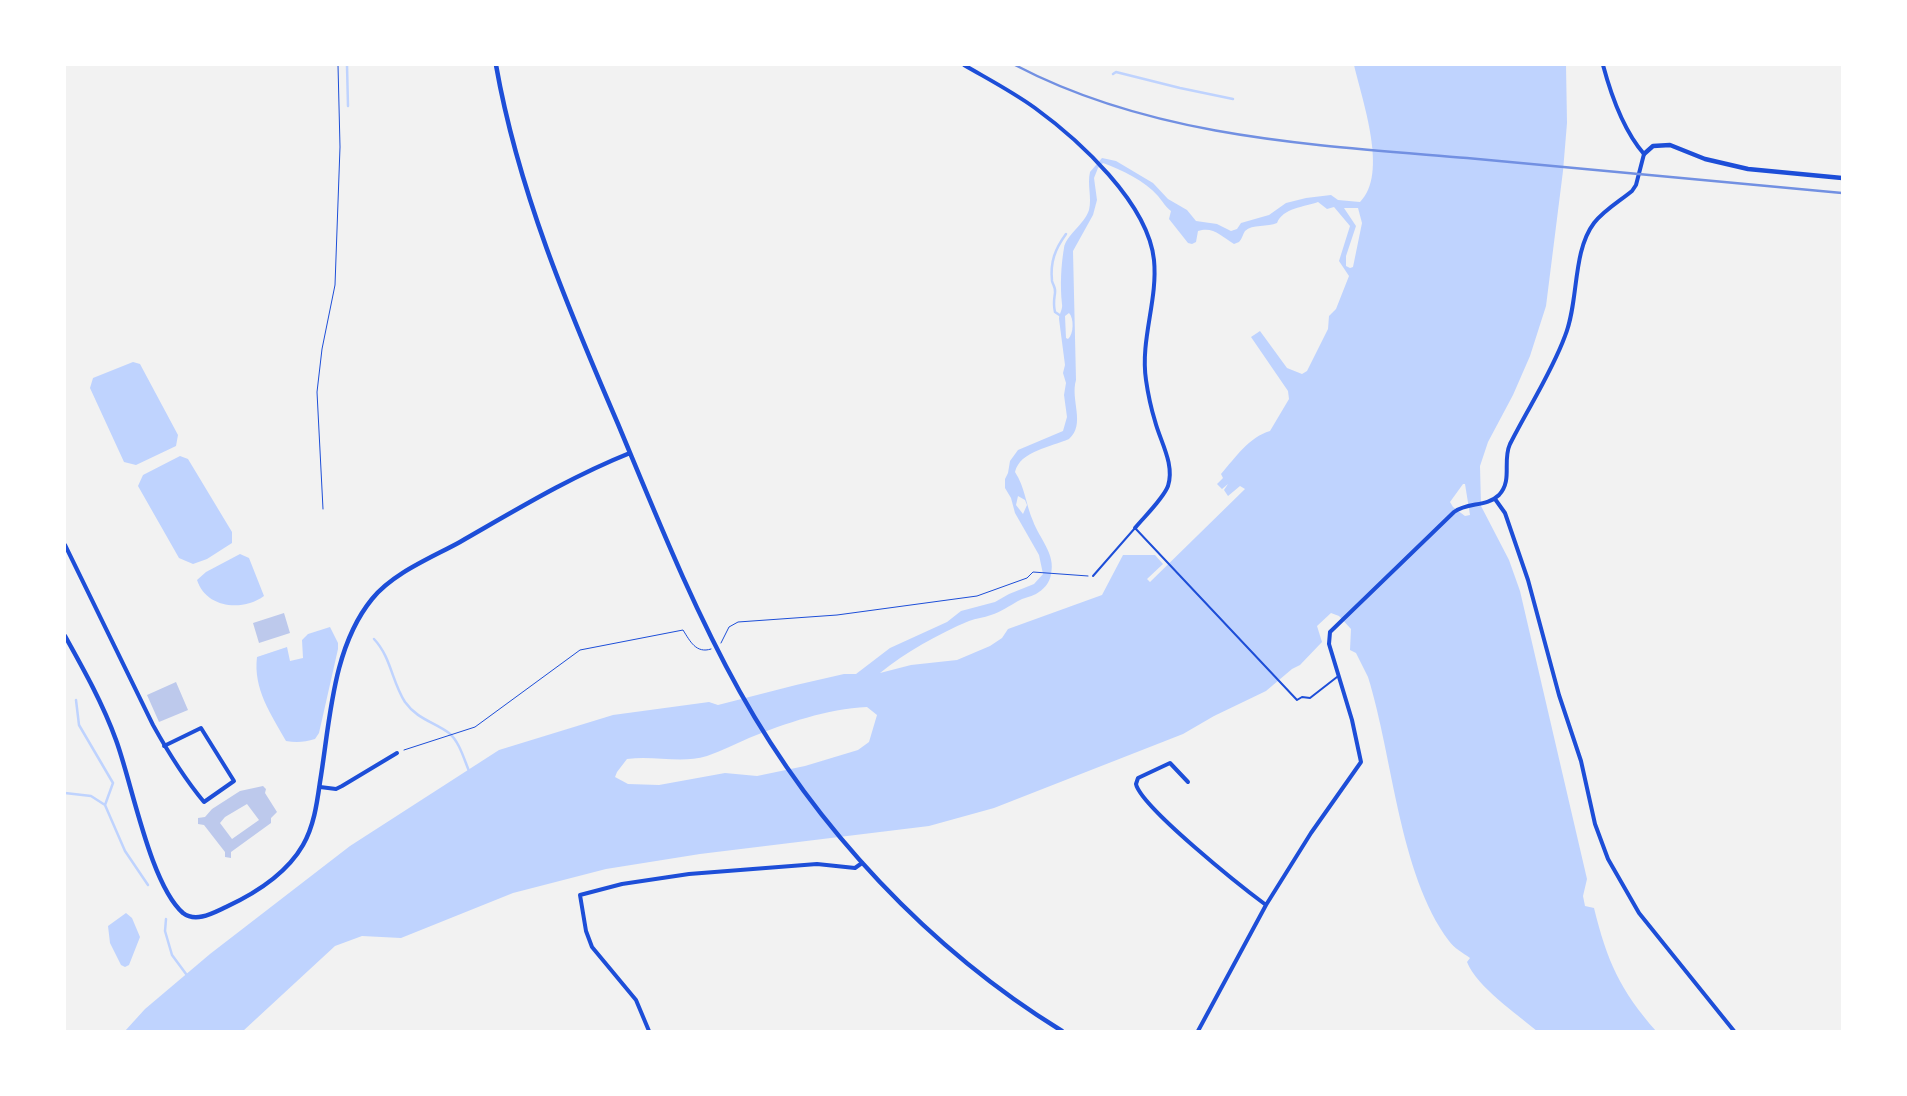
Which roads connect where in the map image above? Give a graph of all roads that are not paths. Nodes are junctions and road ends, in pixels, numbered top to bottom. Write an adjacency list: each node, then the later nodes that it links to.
1 (496, 65): 6 (street)
2 (964, 65): 8 (street)
3 (1603, 65): 4 (street)
4 (1644, 154): 5 (street); 7 (street)
5 (1842, 178)
6 (630, 453): 16 (street); 17 (street)
7 (1495, 499): 12 (street); 22 (street)
8 (1135, 528): 10 (lane); 12 (lane)
9 (65, 544): 13 (street)
10 (1093, 576)
11 (65, 636): 16 (street)
12 (1339, 676): 18 (street)
13 (164, 746): 13 (street)
14 (397, 754): 16 (street)
15 (1188, 782): 18 (street)
16 (320, 787)
17 (862, 863): 19 (street); 20 (street)
18 (1266, 905): 21 (street)
19 (649, 1031)
20 (1062, 1031)
21 (1198, 1031)
22 (1734, 1031)

